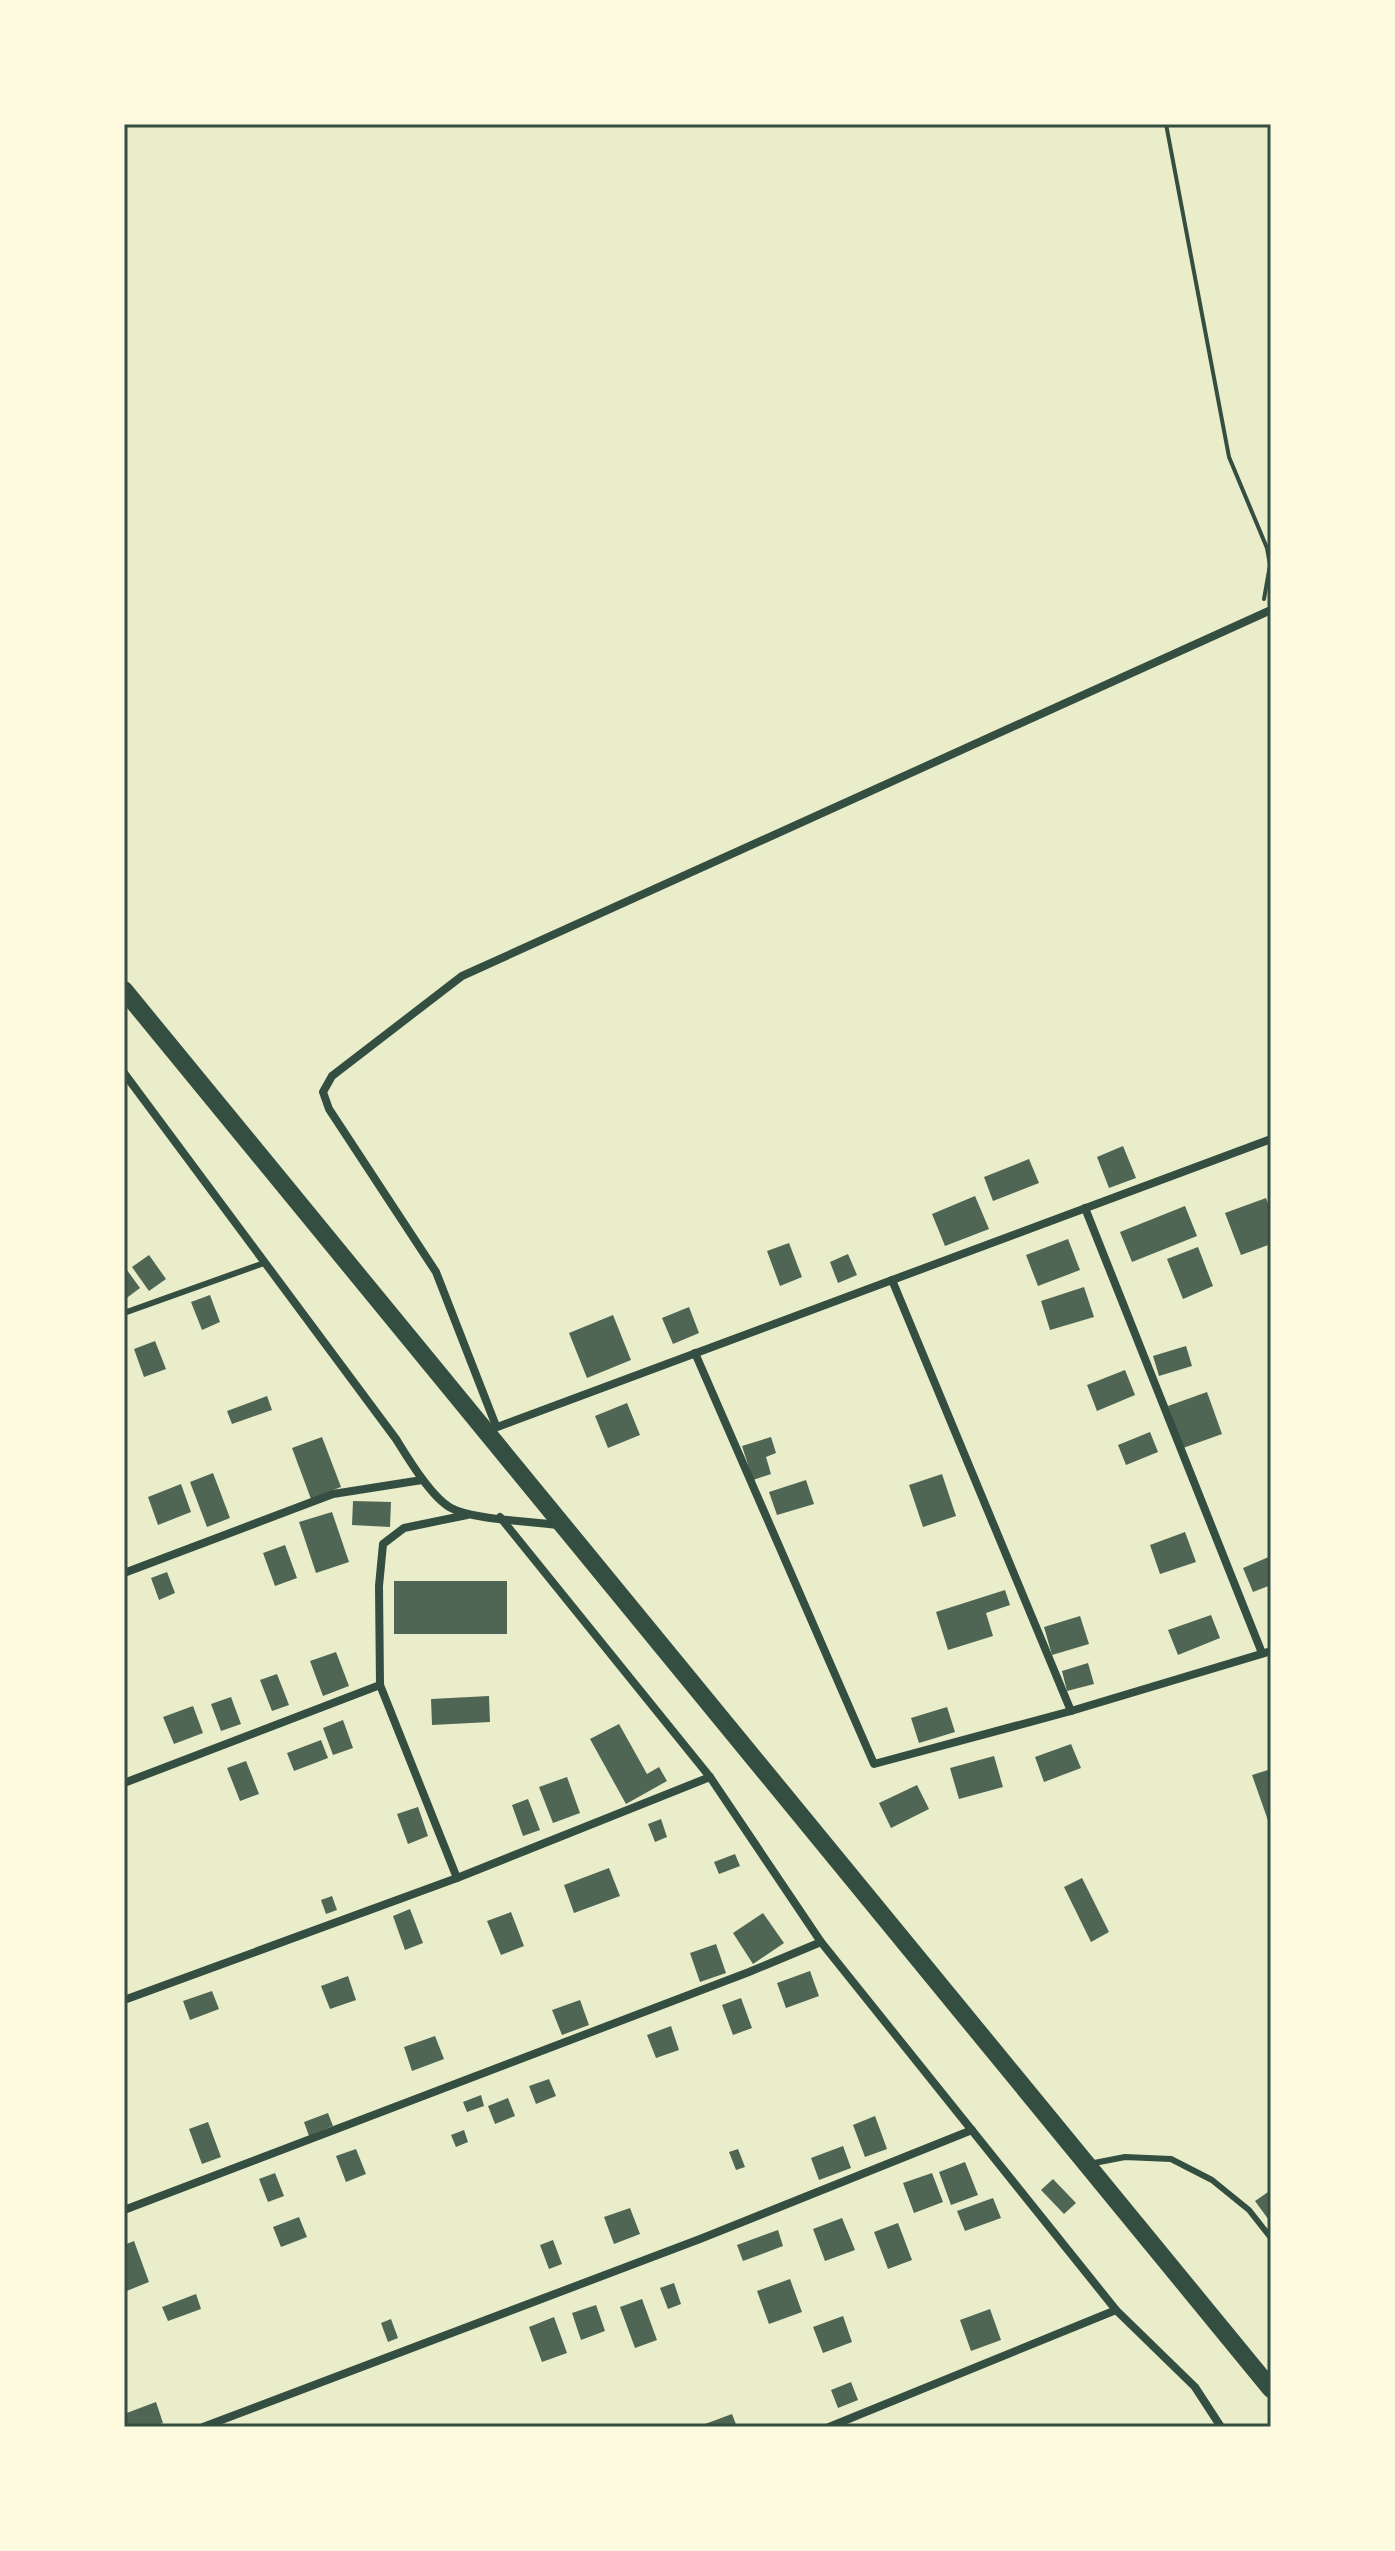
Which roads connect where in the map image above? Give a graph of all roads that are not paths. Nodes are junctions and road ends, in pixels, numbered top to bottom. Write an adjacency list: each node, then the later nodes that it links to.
1 (1271, 610): 10 (street)
2 (124, 990): 10 (highway)
3 (124, 1073): 6 (street)
4 (1271, 1139): 5 (street)
5 (1085, 1208): 7 (street); 16 (street)
6 (264, 1263): 8 (lane); 11 (street)
7 (892, 1280): 9 (street); 18 (street)
8 (124, 1313)
9 (695, 1353): 10 (street); 18 (street)
10 (491, 1429): 14 (highway)
11 (422, 1480): 12 (street); 15 (street)
12 (471, 1514): 13 (street); 17 (street)
13 (500, 1517): 14 (street); 19 (street)
14 (563, 1525): 25 (highway)
15 (124, 1573)
16 (1267, 1652): 18 (street)
17 (380, 1685): 20 (street); 21 (street)
18 (1071, 1711)
19 (710, 1777): 21 (street); 22 (street)
20 (124, 1783)
21 (457, 1878): 23 (street)
22 (821, 1942): 24 (street); 26 (street)
23 (124, 2000)
24 (972, 2130): 28 (street); 30 (street)
25 (1086, 2164): 27 (lane); 29 (highway)
26 (124, 2210)
27 (1271, 2238)
28 (1116, 2310): 31 (street); 32 (street)
29 (1271, 2389)
30 (203, 2427)
31 (829, 2427)
32 (1221, 2427)

